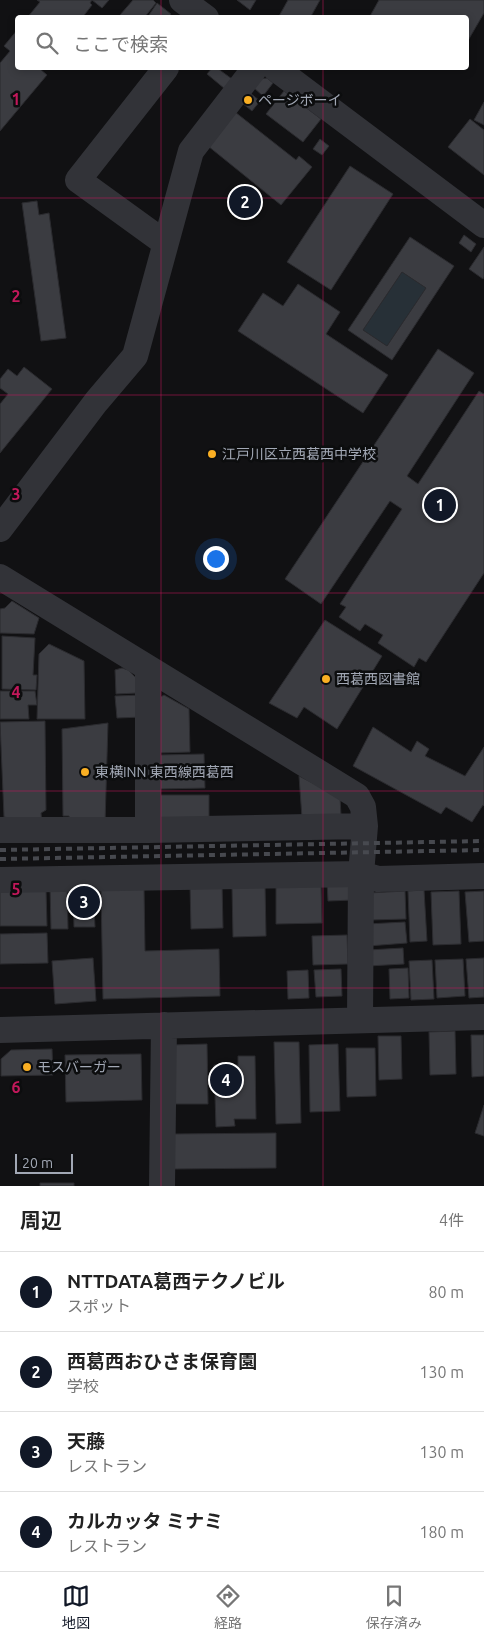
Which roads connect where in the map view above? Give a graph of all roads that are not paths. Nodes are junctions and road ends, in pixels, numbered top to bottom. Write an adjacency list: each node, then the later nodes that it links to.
1 (182, 0): 2 (street)
2 (202, 15)
3 (164, 70): 7 (street)
4 (253, 70): 7 (street)
5 (278, 70): 6 (street)
6 (484, 225)
7 (165, 243): 8 (street)
8 (0, 529)
9 (0, 577): 10 (street)
10 (148, 668): 11 (street); 13 (street)
11 (365, 826): 13 (street); 14 (street)
12 (0, 830): 13 (street)
13 (148, 830)
14 (362, 874): 15 (street); 16 (street); 18 (street)
15 (484, 876)
16 (0, 880)
17 (484, 1017): 18 (street)
18 (360, 1020): 19 (street)
19 (164, 1025): 20 (street); 21 (street)
20 (0, 1030)
21 (162, 1186)

